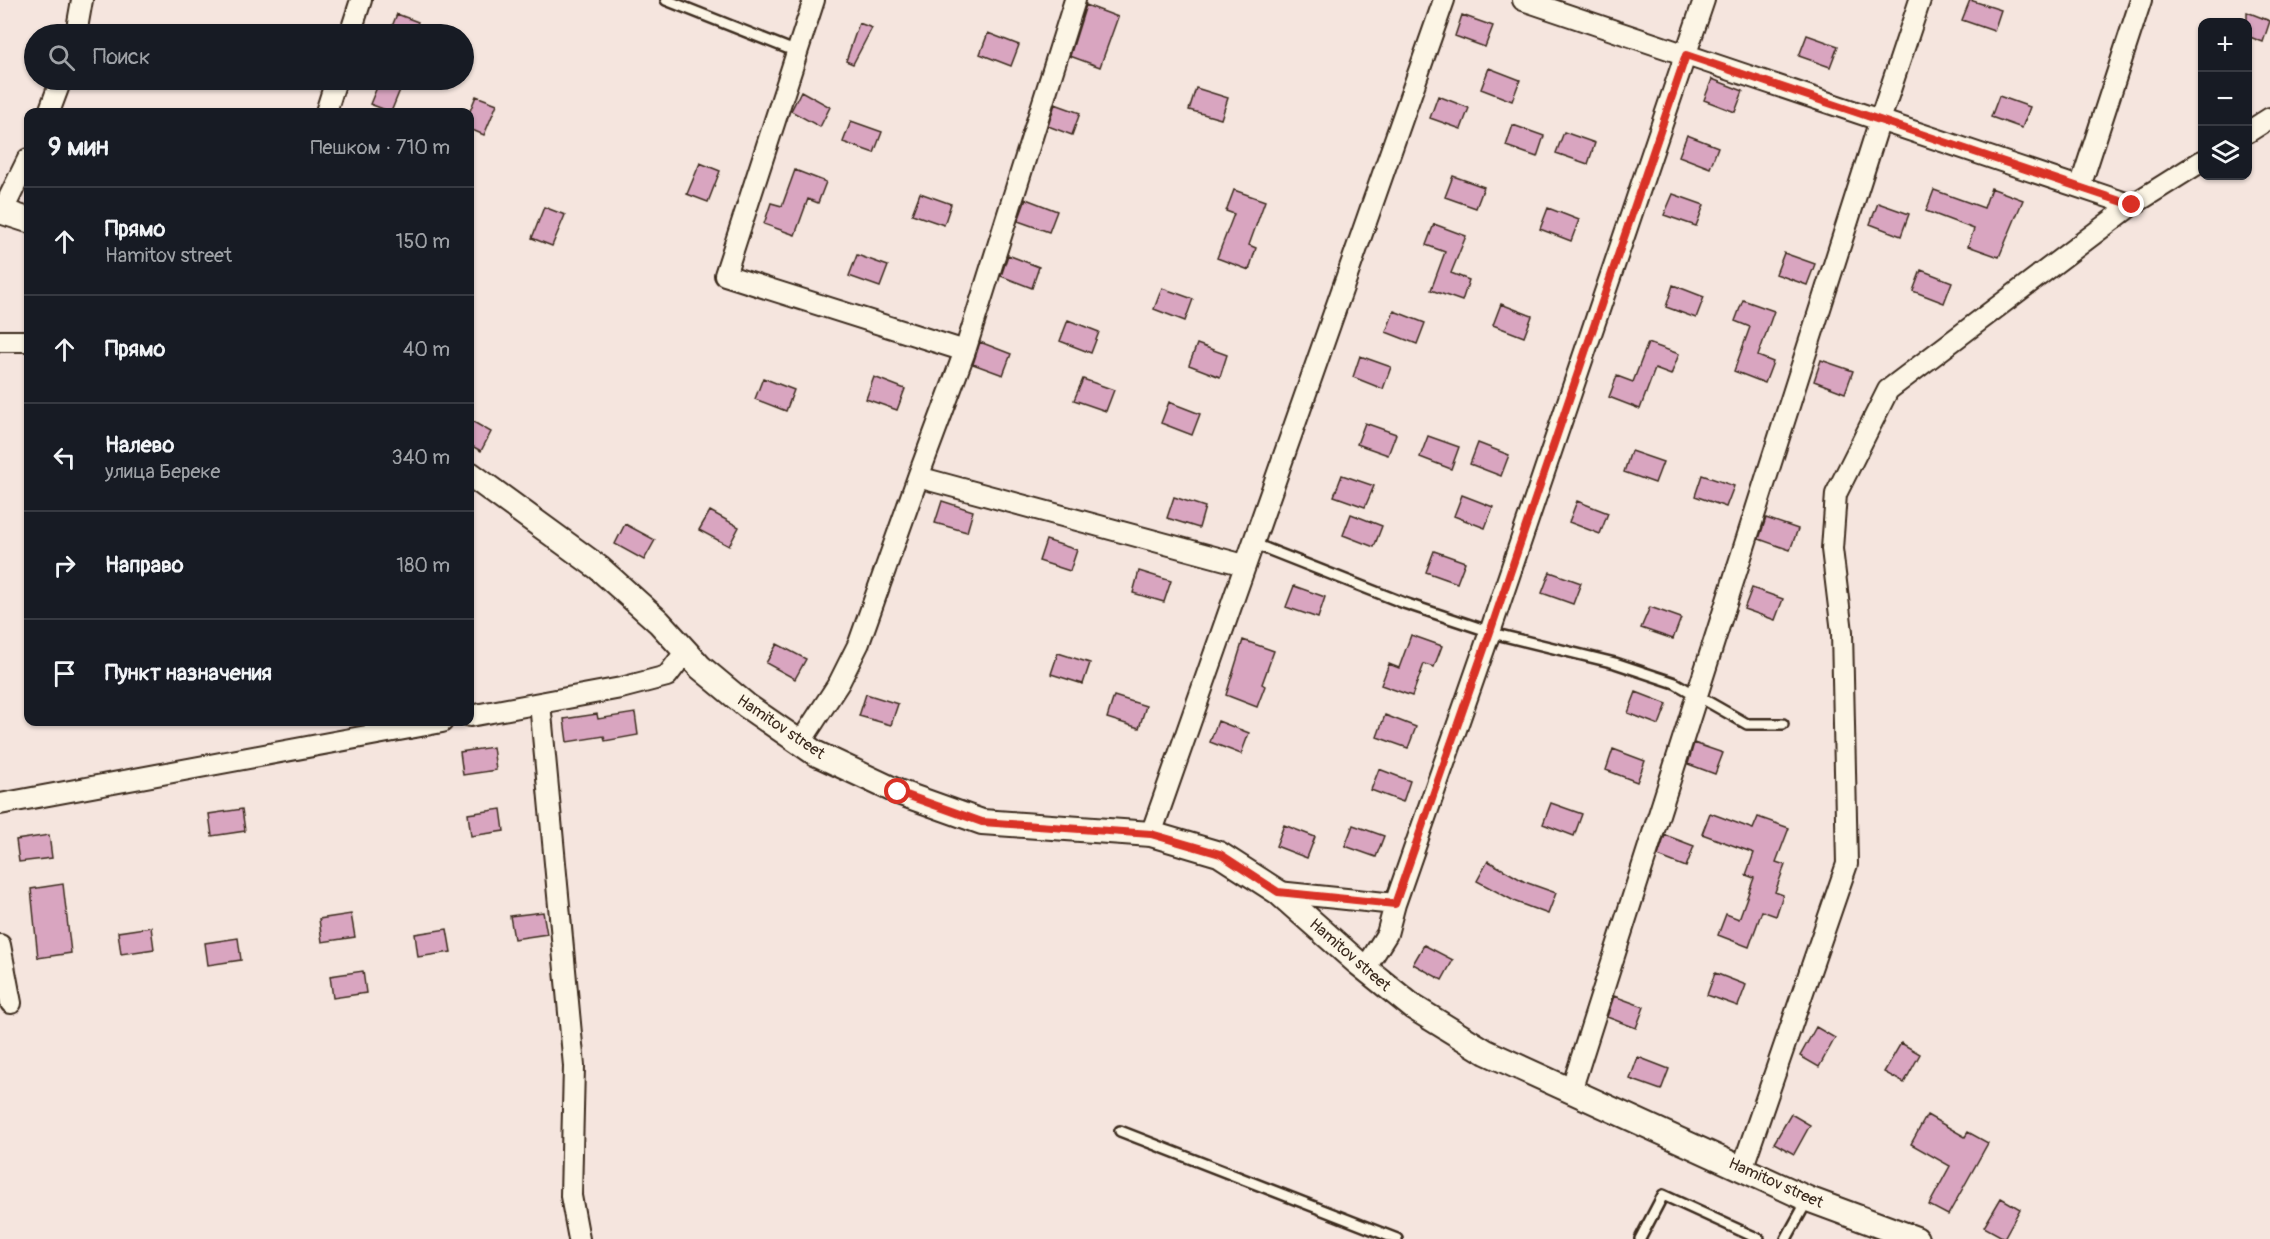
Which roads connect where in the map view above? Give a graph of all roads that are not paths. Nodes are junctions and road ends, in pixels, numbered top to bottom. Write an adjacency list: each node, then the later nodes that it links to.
1 (82, 0): 11 (street)
2 (361, 0): 12 (street)
3 (666, 0): 13 (lane)
4 (814, 0): 13 (street)
5 (1075, 0): 30 (street)
6 (1444, 0): 33 (street)
7 (1523, 0): 14 (street)
8 (1704, 0): 14 (street)
9 (1920, 0): 20 (street)
10 (2141, 0): 24 (street)
11 (78, 24)
12 (353, 24)
13 (797, 52): 30 (street)
14 (1686, 55): 20 (street); 35 (street)
15 (58, 90): 17 (street)
16 (333, 90): 18 (street)
17 (51, 108)
18 (327, 108)
19 (2270, 118): 21 (street)
20 (1880, 120): 24 (street); 37 (street)
21 (2252, 129)
22 (2198, 164): 25 (street)
23 (24, 167): 26 (street)
24 (2080, 187): 25 (street)
25 (2132, 205): 52 (street)
26 (1, 212): 27 (street)
27 (24, 219)
28 (0, 341): 29 (street)
29 (24, 341)
30 (965, 351): 32 (street)
31 (474, 477): 36 (street, Hamitov street)
32 (918, 477): 34 (street); 42 (street)
33 (1252, 543): 34 (street); 35 (lane)
34 (1244, 565): 44 (street)
35 (1490, 632): 37 (lane); 46 (street)
36 (686, 651): 38 (street); 42 (street, Hamitov street)
37 (1696, 696): 40 (lane); 50 (street)
38 (540, 703): 39 (street); 54 (street)
39 (474, 715)
40 (1783, 724)
41 (420, 726): 43 (street)
42 (800, 743): 44 (street, Hamitov street)
43 (0, 804)
44 (1151, 834): 45 (street, Hamitov street)
45 (1278, 892): 46 (street); 48 (street, Hamitov street)
46 (1395, 904): 48 (street)
47 (0, 945): 49 (street)
48 (1365, 969): 50 (street, Hamitov street)
49 (11, 1003)
50 (1571, 1090): 52 (street, Hamitov street)
51 (1120, 1131): 55 (lane)
52 (1742, 1169): 53 (street, Hamitov street)
53 (1808, 1199): 58 (lane); 59 (street, Hamitov street)
54 (579, 1239)
55 (1397, 1239)
56 (1640, 1239): 57 (lane)
57 (1759, 1239)
58 (1786, 1239)
59 (1916, 1239)

